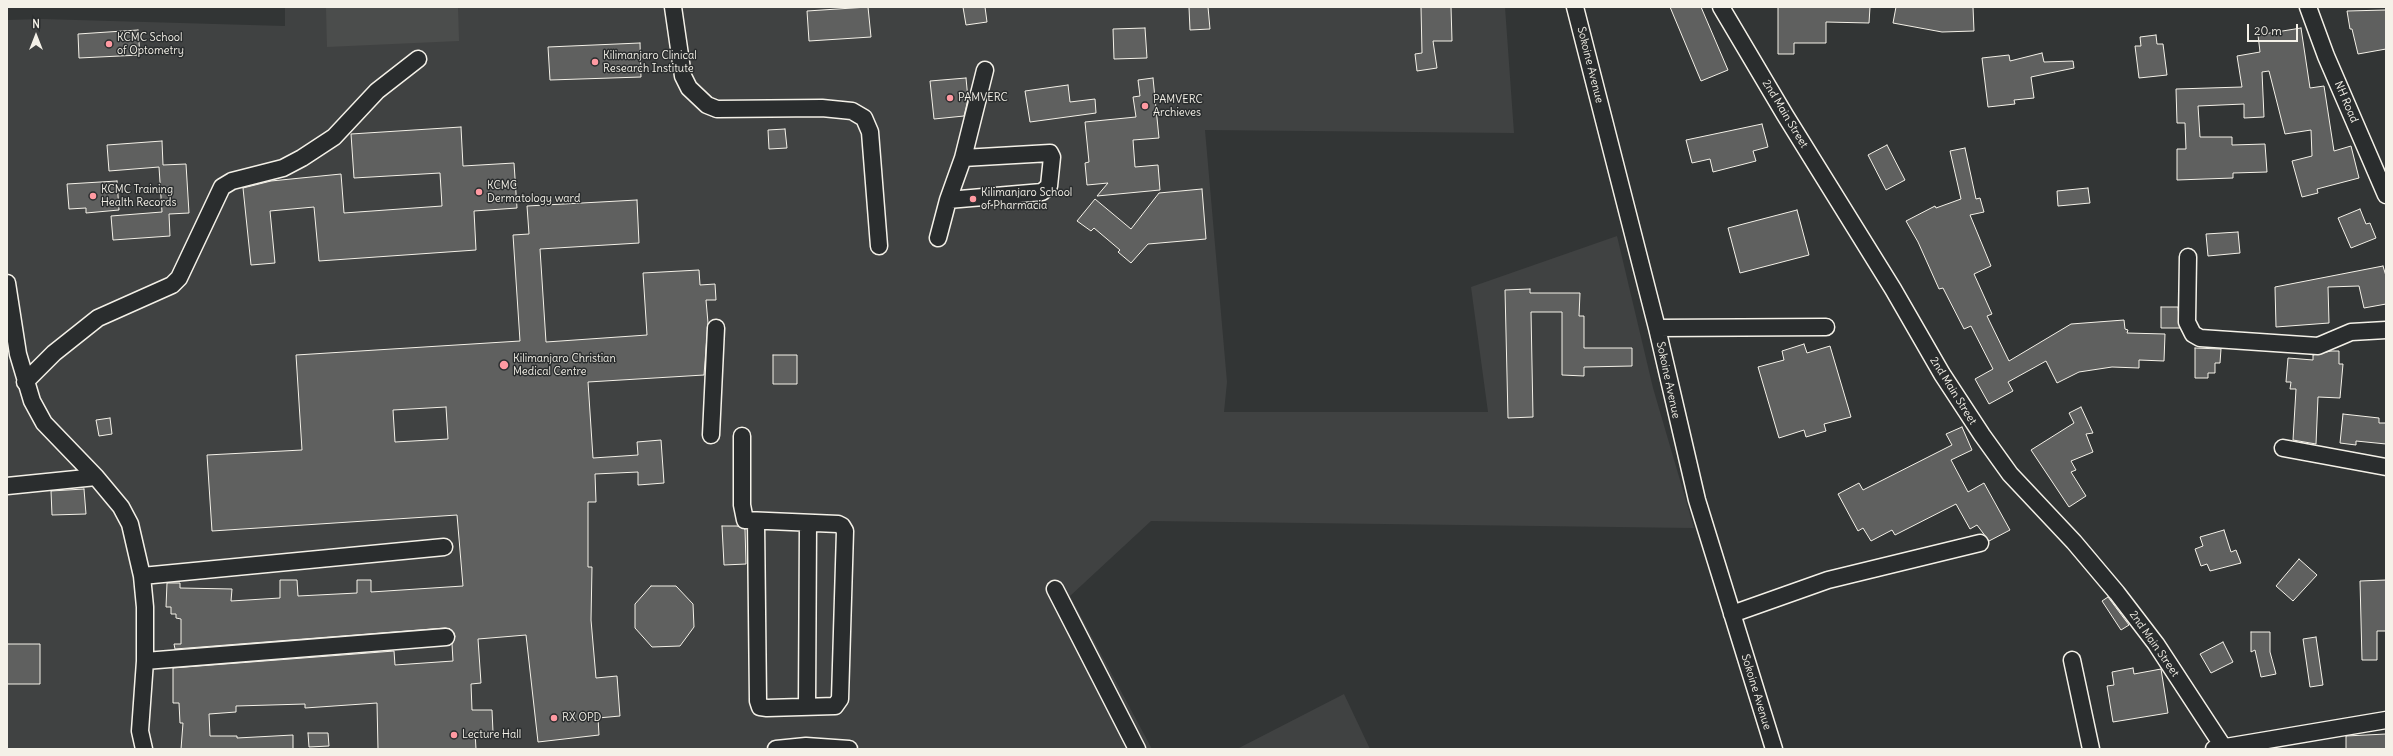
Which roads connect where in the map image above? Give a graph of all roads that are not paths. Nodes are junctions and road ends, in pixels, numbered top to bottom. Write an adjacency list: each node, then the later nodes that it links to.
1 (673, 7): 11 (street)
2 (1575, 7): 16 (street, Sokoine Avenue)
3 (1721, 7): 38 (street, 2nd Main Street)
4 (2308, 7): 8 (street, NH Road)
5 (418, 60): 18 (street)
6 (985, 70): 7 (street)
7 (963, 158): 9 (street); 9 (street)
8 (2386, 195)
9 (948, 200): 10 (street)
10 (938, 238)
11 (879, 246)
12 (2188, 257): 17 (street)
13 (7, 283): 18 (street)
14 (1826, 327): 16 (street)
15 (716, 328): 19 (street)
16 (1657, 328): 31 (street, Sokoine Avenue)
17 (2386, 330)
18 (25, 382): 23 (street)
19 (711, 435)
20 (742, 436): 25 (street)
21 (2283, 448): 22 (street)
22 (2386, 467)
23 (96, 477): 24 (street); 29 (street)
24 (7, 486)
25 (756, 522): 26 (street); 35 (street)
26 (808, 524): 35 (street); 35 (street)
27 (1980, 543): 31 (street)
28 (444, 547): 29 (street)
29 (142, 576): 34 (street)
30 (1055, 589): 42 (street)
31 (1732, 614): 43 (street, Sokoine Avenue)
32 (446, 637): 34 (street)
33 (2072, 660): 44 (street)
34 (145, 661): 39 (street)
35 (807, 707)
36 (2386, 720): 37 (street)
37 (2280, 744): 38 (street)
38 (2219, 748)
39 (144, 749)
40 (776, 749): 41 (street)
41 (849, 749)
42 (1137, 749)
43 (1774, 749)
44 (2091, 749)

